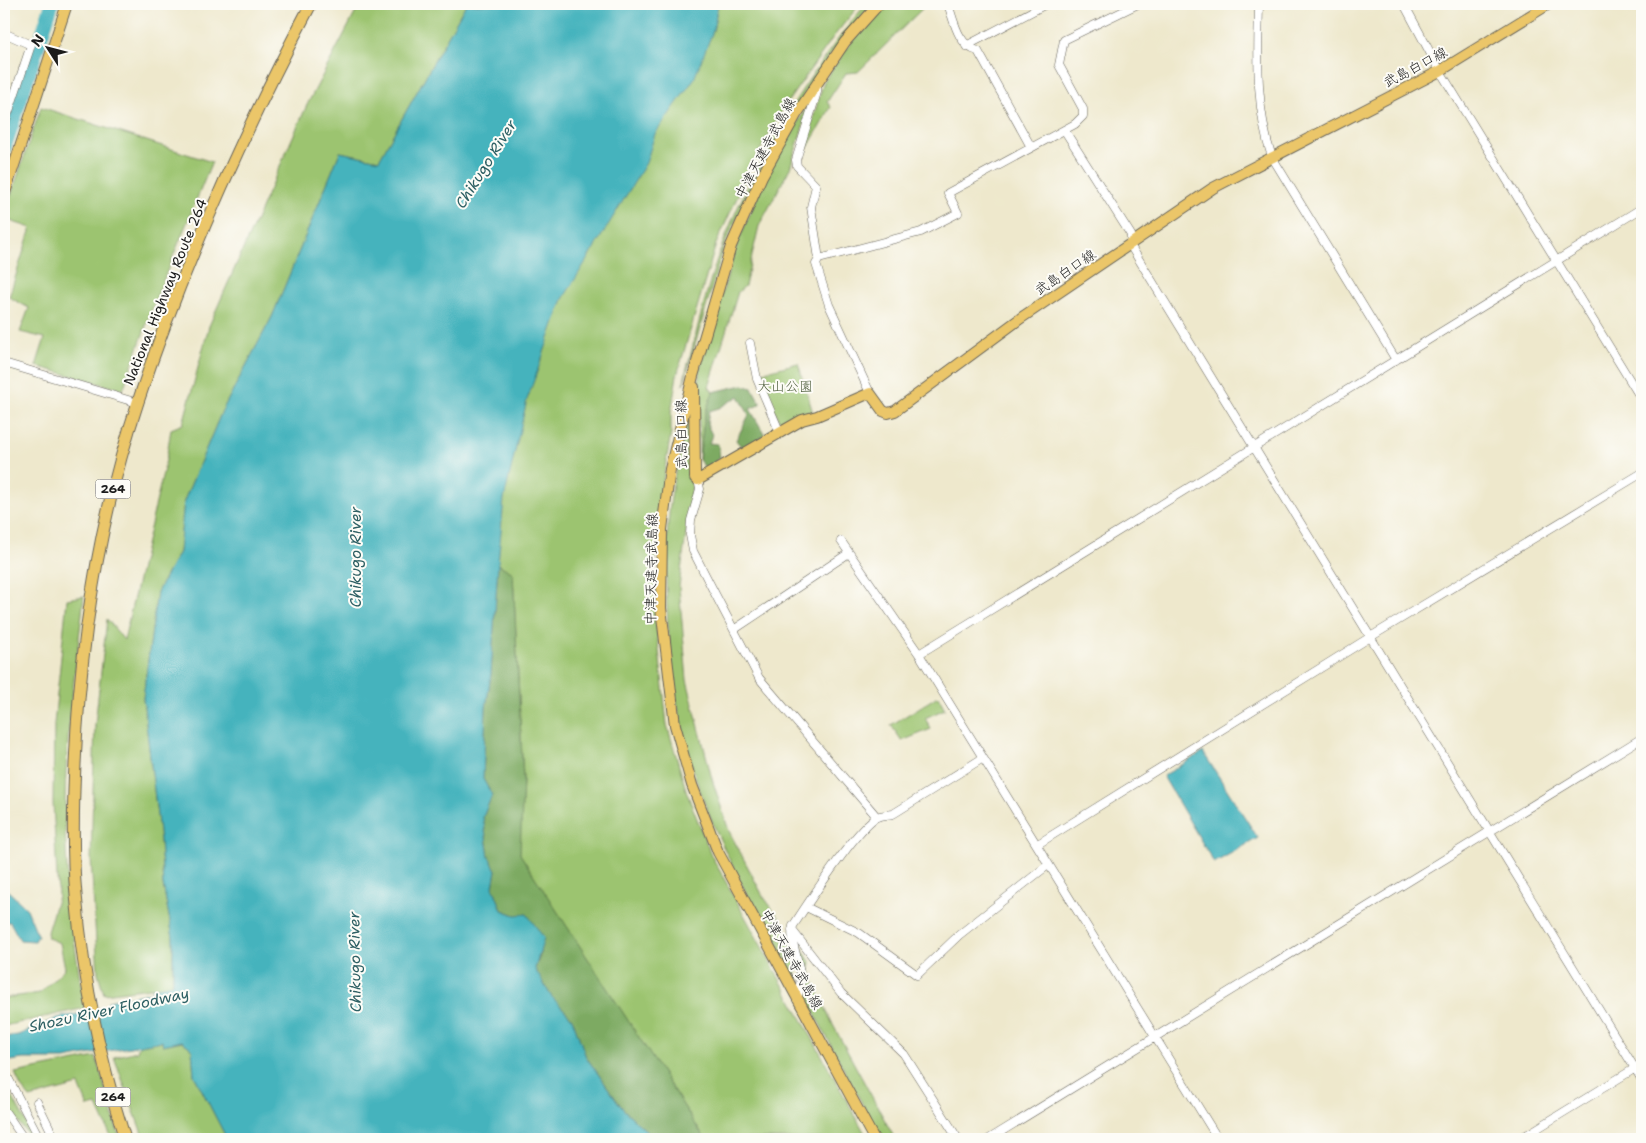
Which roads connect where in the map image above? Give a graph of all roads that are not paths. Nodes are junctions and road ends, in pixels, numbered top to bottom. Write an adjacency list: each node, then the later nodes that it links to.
1 (67, 4): 18 (main road)
2 (311, 4): 29 (highway, National Highway Route 264 / 264)
3 (879, 4): 13 (main road, 中津天建寺武島線)
4 (948, 4): 11 (street)
5 (1046, 4): 11 (street)
6 (1138, 4): 15 (street)
7 (1259, 4): 17 (street)
8 (1404, 4): 12 (street)
9 (1549, 4): 12 (main road, 武島白口線)
10 (4, 33): 14 (street)
11 (966, 46): 16 (street)
12 (1440, 71): 17 (main road, 武島白口線); 22 (street)
13 (817, 82): 21 (street); 26 (main road, 中津天建寺武島線)
14 (4, 126)
15 (1065, 131): 16 (street); 20 (street)
16 (1032, 147): 21 (street)
17 (1272, 156): 20 (main road, 武島白口線); 24 (street)
18 (4, 196)
19 (1642, 208): 22 (street)
20 (1130, 245): 27 (main road, 武島白口線); 31 (street)
21 (819, 259): 27 (street)
22 (1556, 261): 24 (street); 28 (street)
23 (750, 342): 30 (street)
24 (1396, 360): 31 (street)
25 (4, 363): 29 (street)
26 (693, 376): 33 (main road, 武島白口線); 47 (main road, 中津天建寺武島線)
27 (870, 392): 30 (main road, 武島白口線)
28 (1642, 400)
29 (138, 403): 59 (highway, National Highway Route 264 / 264)
30 (780, 432): 33 (main road, 武島白口線)
31 (1254, 447): 37 (street); 38 (street)
32 (1642, 473): 37 (street)
33 (698, 480): 36 (street)
34 (841, 541): 35 (street)
35 (849, 553): 36 (street); 38 (street)
36 (735, 629): 41 (street)
37 (1372, 636): 42 (street); 43 (street)
38 (919, 654): 40 (street)
39 (1642, 738): 42 (street)
40 (983, 758): 41 (street); 43 (street)
41 (878, 817): 45 (street)
42 (1492, 832): 48 (street); 50 (street)
43 (1038, 844): 44 (street)
44 (1048, 865): 45 (street); 48 (street)
45 (806, 907): 46 (street)
46 (792, 930): 47 (street); 61 (street)
47 (797, 999): 60 (main road, 中津天建寺武島線)
48 (1156, 1037): 62 (street); 63 (street)
49 (1642, 1064): 50 (street)
50 (1635, 1068): 52 (street); 64 (street)
51 (4, 1070): 53 (street)
52 (1642, 1080)
53 (7, 1082): 57 (street)
54 (37, 1102): 58 (street)
55 (4, 1110): 56 (street)
56 (24, 1139)
57 (40, 1139)
58 (55, 1139)
59 (125, 1139)
60 (874, 1139)
61 (958, 1139)
62 (988, 1139)
63 (1218, 1139)
64 (1520, 1139)

